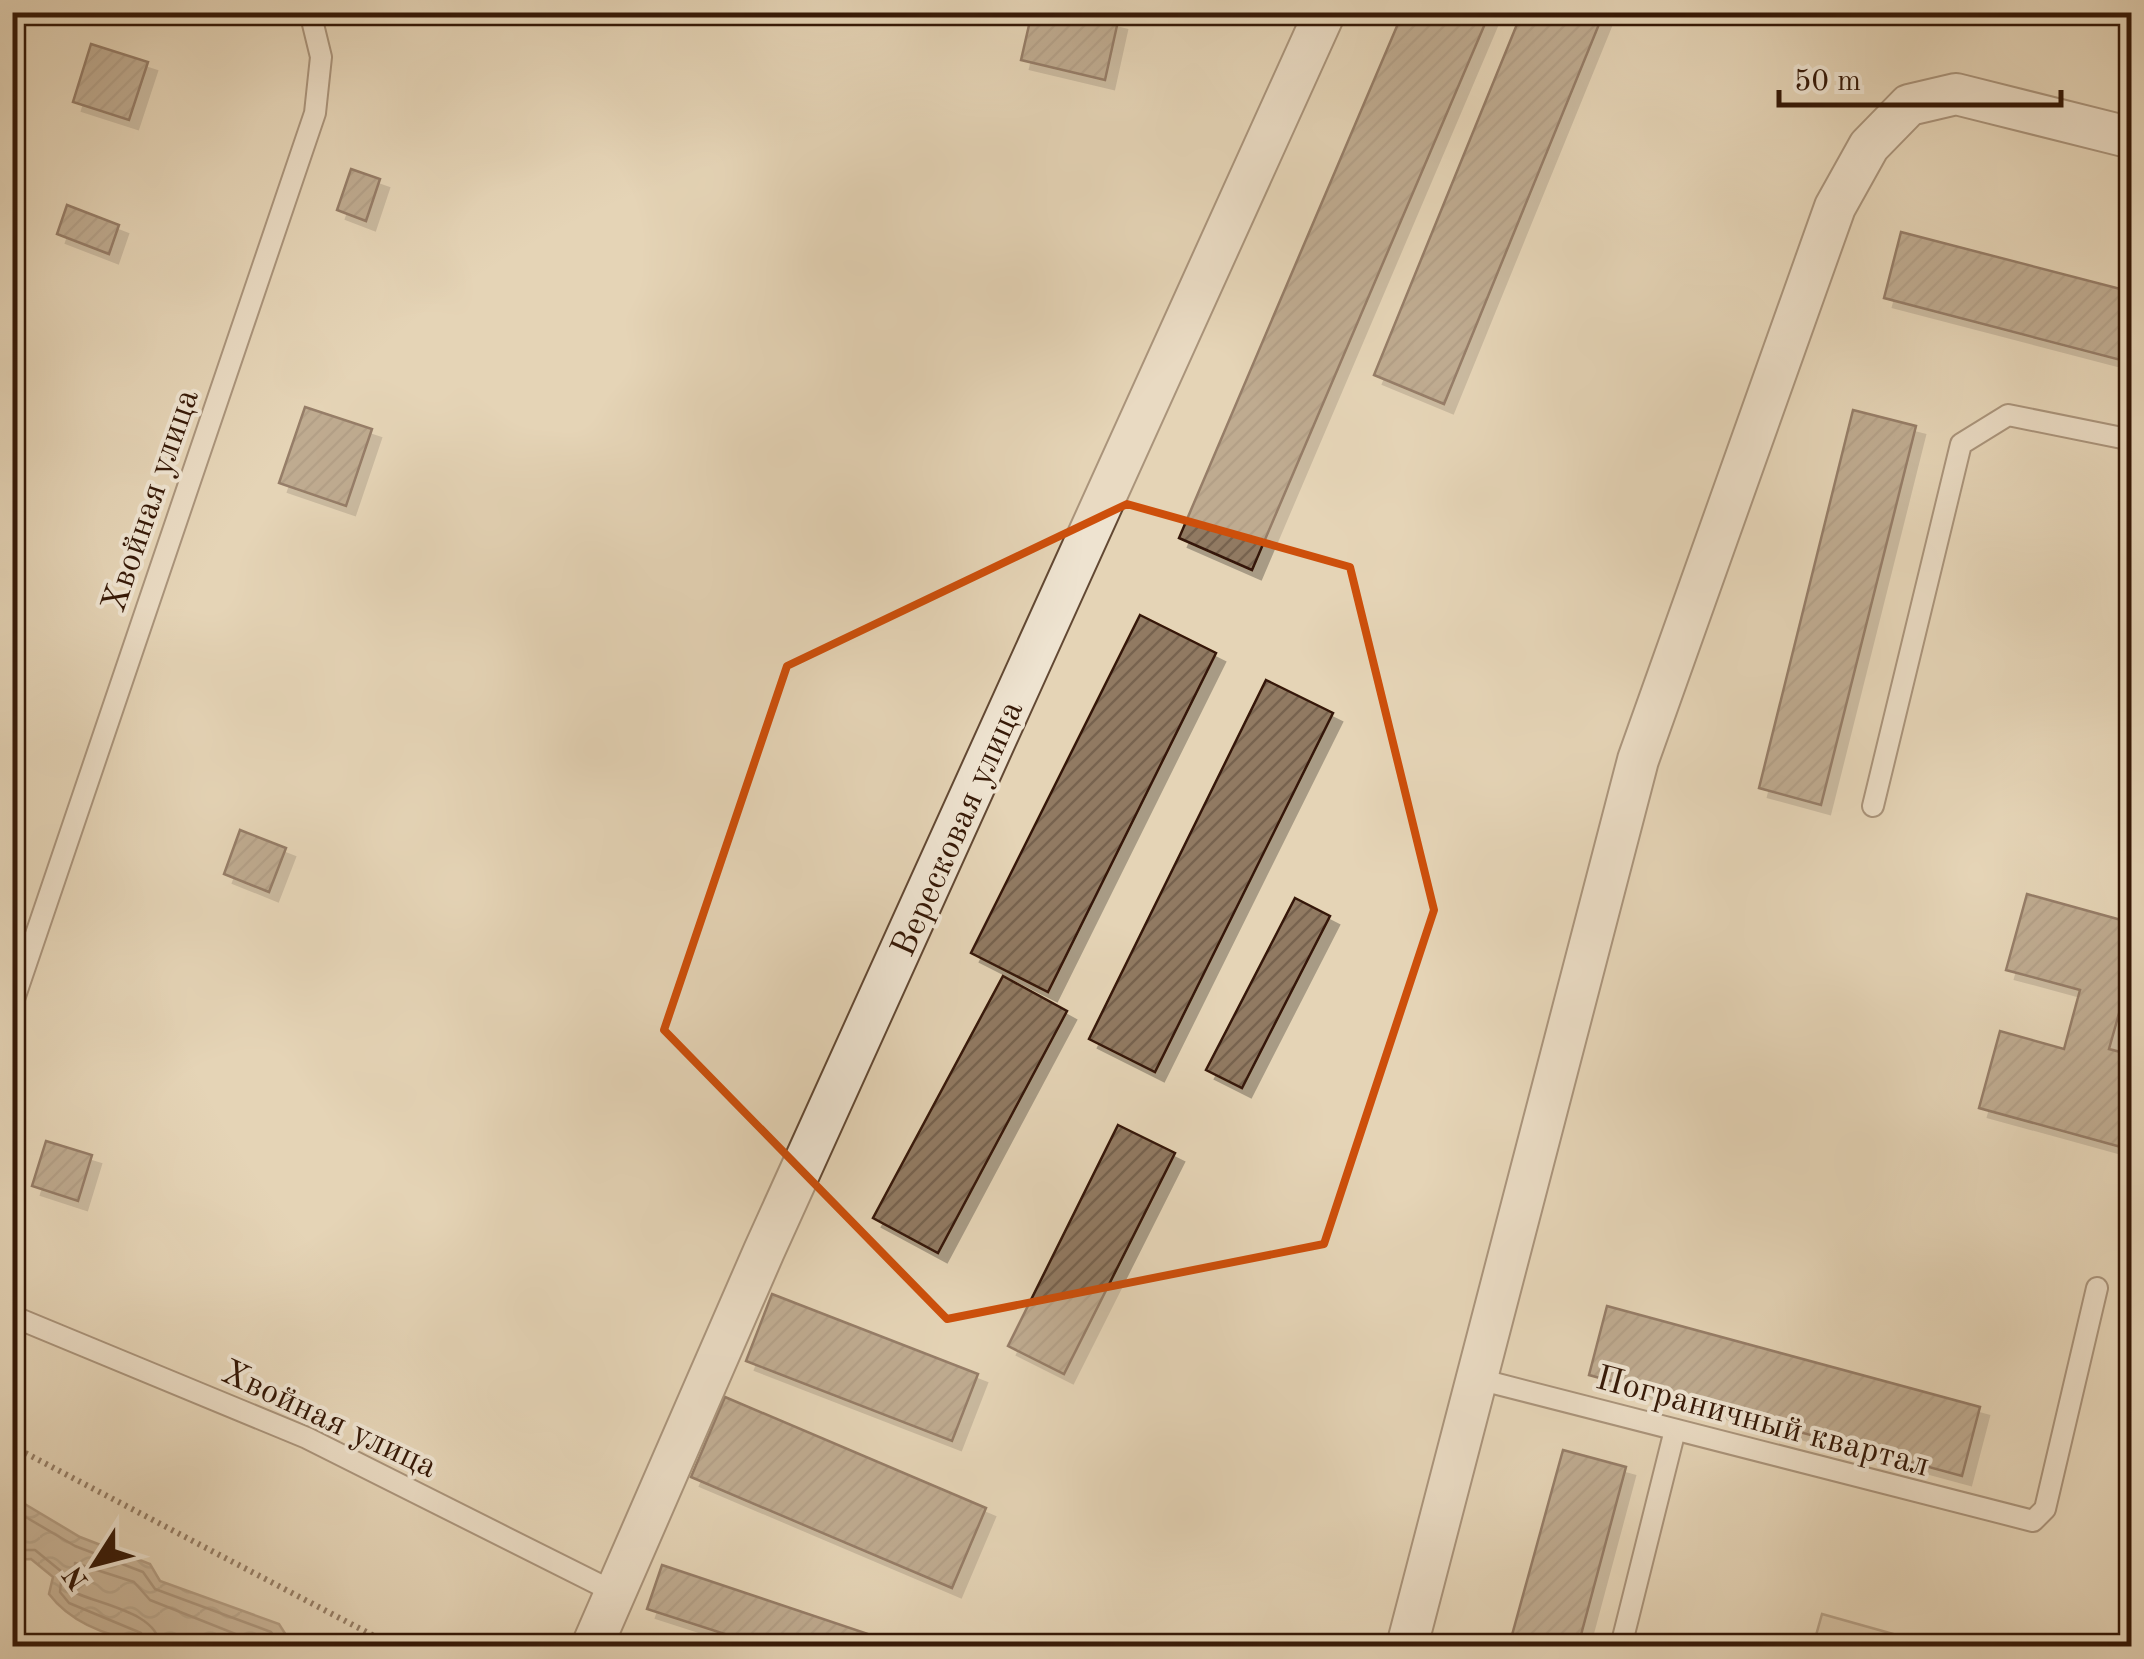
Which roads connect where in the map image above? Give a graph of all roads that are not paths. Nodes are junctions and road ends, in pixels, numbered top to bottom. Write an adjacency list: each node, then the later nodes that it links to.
1 (310, 12): 6 (lane, Хвойная улица)
2 (1325, 12): 11 (street, Вересковая улица)
3 (2132, 138): 9 (street)
4 (2132, 440): 5 (lane)
5 (1873, 806)
6 (12, 1004)
7 (2096, 1288): 10 (lane, Пограничный квартал)
8 (12, 1316): 11 (lane, Хвойная улица)
9 (1478, 1378): 10 (lane, Пограничный квартал); 13 (street)
10 (1675, 1430): 14 (lane)
11 (614, 1592): 12 (street, Вересковая улица)
12 (592, 1646)
13 (1407, 1646)
14 (1621, 1646)

